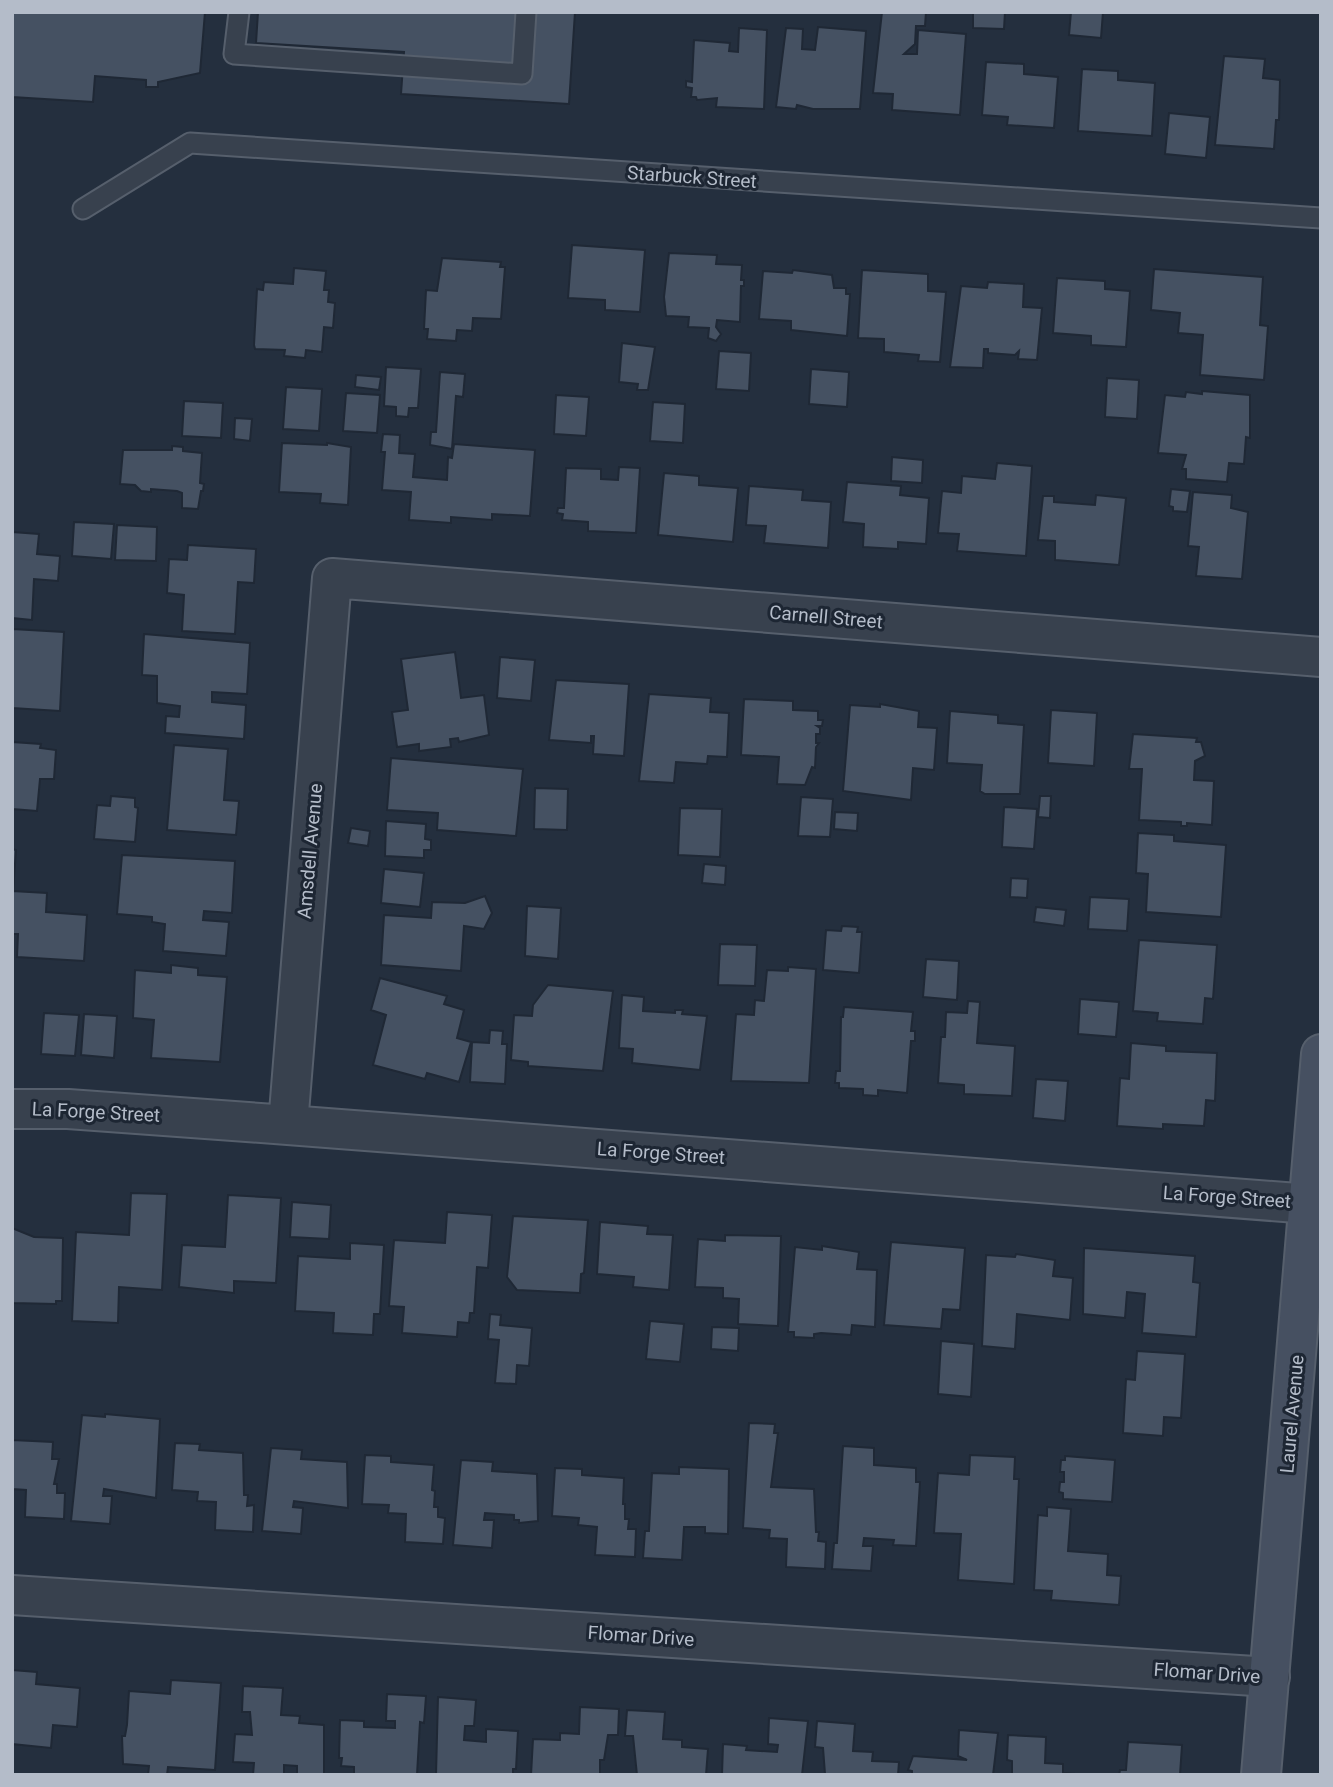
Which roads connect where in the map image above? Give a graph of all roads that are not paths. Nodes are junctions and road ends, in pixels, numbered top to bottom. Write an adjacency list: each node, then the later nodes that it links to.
1 (239, 12): 2 (lane)
2 (526, 12)
3 (83, 209): 4 (lane, Starbuck Street)
4 (1321, 218)
5 (332, 578): 6 (street, Carnell Street); 9 (street, Amsdell Avenue)
6 (1321, 657)
7 (1321, 1054): 10 (street, Laurel Avenue)
8 (12, 1109): 9 (street, La Forge Street)
9 (288, 1125): 10 (street, La Forge Street)
10 (1310, 1204): 12 (street, Laurel Avenue)
11 (12, 1595): 12 (street, Flomar Drive)
12 (1270, 1677): 13 (street, Laurel Avenue)
13 (1261, 1775)

